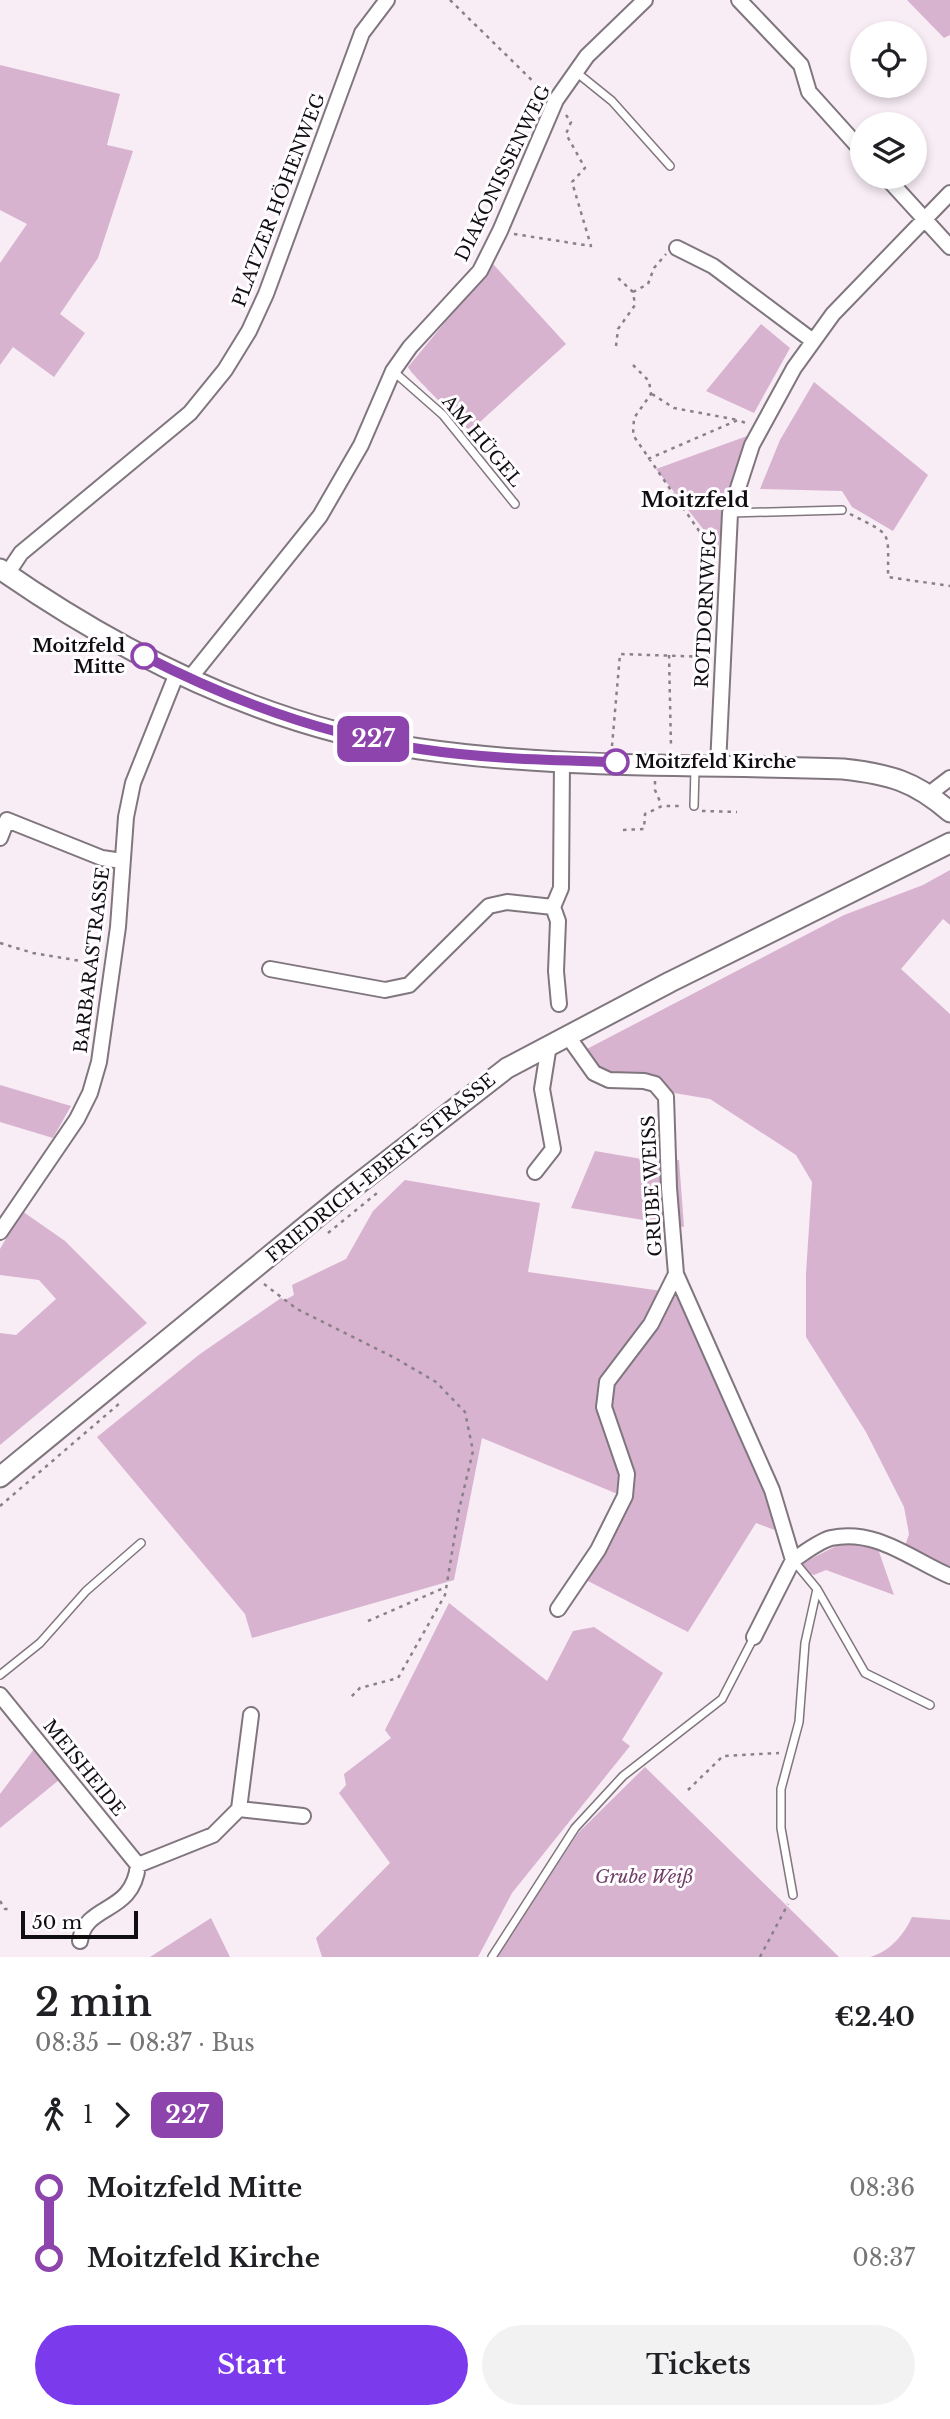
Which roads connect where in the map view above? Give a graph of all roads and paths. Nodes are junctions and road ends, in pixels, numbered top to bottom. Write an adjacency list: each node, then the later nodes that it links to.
1 (387, 0): 30 (street, PLATZER HÖHENWEG)
2 (450, 0): 6 (path)
3 (645, 0): 5 (street, DIAKONISSENWEG)
4 (739, 0): 7 (street)
5 (576, 72): 6 (street, DIAKONISSENWEG); 8 (lane)
6 (556, 100): 12 (street, DIAKONISSENWEG); 12 (path)
7 (850, 138)
8 (670, 166)
9 (897, 189): 11 (street)
10 (950, 192): 11 (street, ROTDORNWEG)
11 (925, 218): 13 (street); 18 (street, ROTDORNWEG)
12 (500, 231): 21 (street, DIAKONISSENWEG)
13 (950, 247)
14 (677, 248): 18 (street)
15 (662, 256): 17 (path)
16 (617, 277): 17 (path)
17 (633, 292): 19 (path)
18 (813, 341): 24 (street, ROTDORNWEG)
19 (617, 346)
20 (633, 365): 22 (path)
21 (393, 371): 26 (lane, AM HÜGEL); 34 (street, DIAKONISSENWEG)
22 (651, 394): 23 (path); 25 (path)
23 (738, 420): 24 (path); 25 (path)
24 (761, 430): 28 (street, ROTDORNWEG)
25 (648, 460): 29 (path)
26 (515, 504)
27 (842, 510): 28 (lane); 31 (path)
28 (730, 513): 39 (street, ROTDORNWEG)
29 (713, 557)
30 (3, 571): 34 (main road)
31 (950, 586)
32 (709, 650): 33 (path)
33 (669, 655): 36 (path); 37 (path)
34 (183, 676): 35 (main road); 50 (street, BARBARASTRASSE)
35 (562, 760): 36 (main road); 51 (street)
36 (616, 762): 37 (main road)
37 (663, 764): 38 (main road); 42 (path)
38 (696, 765): 39 (main road); 43 (lane)
39 (718, 765): 41 (main road)
40 (950, 778): 41 (street)
41 (929, 794): 45 (main road)
42 (662, 806): 43 (path); 47 (path)
43 (694, 806): 44 (path)
44 (737, 812)
45 (950, 812)
46 (3, 819): 48 (street); 50 (street)
47 (623, 830)
48 (0, 838)
49 (950, 843): 56 (main road, FRIEDRICH-EBERT-STRASSE)
50 (122, 861): 53 (street, BARBARASTRASSE)
51 (553, 907): 54 (street); 55 (street)
52 (0, 943): 53 (path)
53 (112, 966): 60 (street, BARBARASTRASSE)
54 (270, 969)
55 (559, 1004)
56 (567, 1035): 57 (main road, FRIEDRICH-EBERT-STRASSE); 63 (street, GRUBE WEISS)
57 (549, 1045): 58 (street); 62 (main road, FRIEDRICH-EBERT-STRASSE)
58 (535, 1172)
59 (382, 1189): 61 (path)
60 (0, 1232)
61 (318, 1241)
62 (253, 1271): 65 (main road, FRIEDRICH-EBERT-STRASSE); 70 (path)
63 (676, 1274): 68 (street, GRUBE WEISS); 72 (street, GRUBE WEISS)
64 (128, 1396): 66 (path)
65 (0, 1477)
66 (0, 1506)
67 (141, 1543): 75 (lane)
68 (793, 1560): 69 (street); 71 (lane, GRUBE WEISS); 74 (street)
69 (950, 1576)
70 (446, 1587): 73 (path); 77 (path)
71 (817, 1589): 78 (lane, GRUBE WEISS); 80 (lane)
72 (558, 1609)
73 (368, 1621)
74 (754, 1637): 89 (lane)
75 (0, 1675)
76 (0, 1695): 84 (street, MEISHEIDE)
77 (350, 1698)
78 (930, 1705)
79 (251, 1716): 82 (street)
80 (790, 1752): 81 (path); 85 (lane)
81 (688, 1790)
82 (239, 1810): 83 (street); 84 (street)
83 (303, 1816)
84 (138, 1865): 88 (street)
85 (793, 1895): 90 (path)
86 (0, 1901): 87 (path)
87 (12, 1909)
88 (80, 1941)
89 (492, 1957)
90 (760, 1957)

